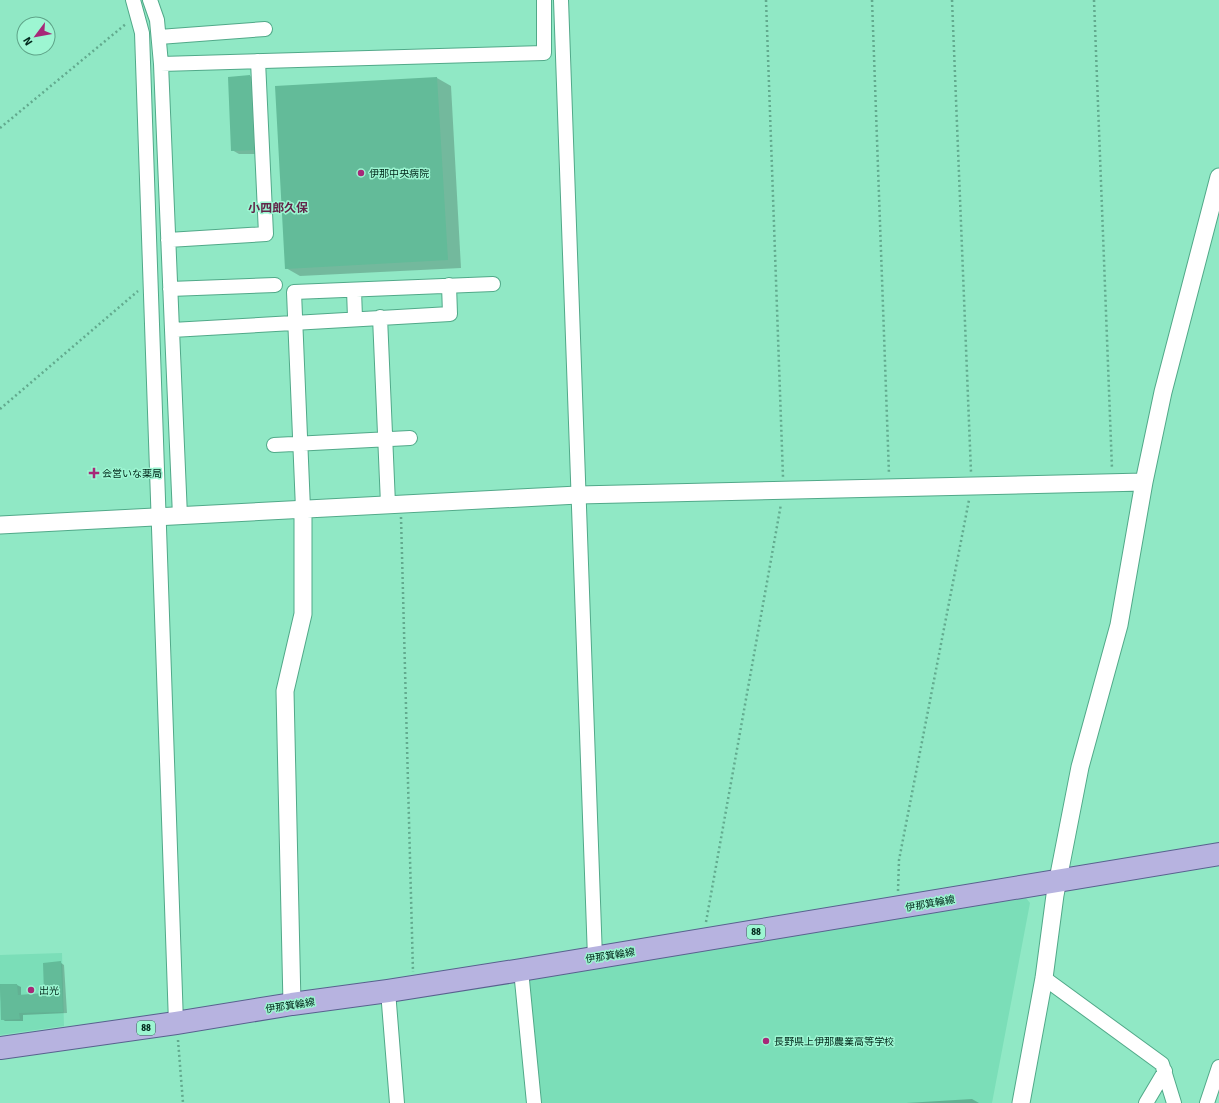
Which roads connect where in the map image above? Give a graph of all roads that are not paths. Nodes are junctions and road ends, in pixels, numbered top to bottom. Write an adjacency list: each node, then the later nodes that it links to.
1 (133, 0): 29 (street)
2 (150, 0): 6 (street)
3 (544, 0): 7 (street)
4 (561, 0): 25 (street)
5 (265, 29): 6 (street)
6 (159, 37): 8 (street)
7 (258, 61): 8 (street); 10 (street)
8 (161, 64): 10 (street)
9 (1219, 177): 24 (street)
10 (168, 240): 14 (street)
11 (493, 284): 13 (street)
12 (275, 285): 14 (street)
13 (449, 285): 15 (street); 16 (street)
14 (170, 289): 19 (street)
15 (354, 290): 17 (street); 18 (street)
16 (380, 317): 17 (street); 21 (street)
17 (355, 318): 18 (street)
18 (296, 322): 19 (street); 22 (street)
19 (172, 330): 28 (street)
20 (410, 438): 21 (street)
21 (386, 439): 22 (street); 26 (street)
22 (301, 444): 23 (street); 27 (street)
23 (274, 445)
24 (1144, 482): 25 (street); 32 (street)
25 (578, 494): 26 (street); 33 (street)
26 (395, 503): 27 (street)
27 (303, 509): 28 (street); 37 (street)
28 (180, 516): 29 (street)
29 (158, 517): 30 (street); 38 (street)
30 (0, 525)
31 (1219, 854): 32 (main road, 伊那箕輪線 / 88)
32 (1058, 880): 33 (main road, 伊那箕輪線 / 88); 35 (street)
33 (595, 958): 34 (main road, 伊那箕輪線 / 88)
34 (521, 970): 36 (main road, 伊那箕輪線 / 88); 43 (street)
35 (1044, 978): 41 (street); 44 (street)
36 (388, 991): 37 (main road, 伊那箕輪線 / 88); 42 (street)
37 (292, 1004): 38 (main road, 伊那箕輪線 / 88)
38 (176, 1024): 39 (main road, 伊那箕輪線 / 88)
39 (0, 1048)
40 (1219, 1067): 47 (street)
41 (1164, 1071): 45 (street); 46 (street)
42 (397, 1103)
43 (534, 1103)
44 (1020, 1103)
45 (1146, 1103)
46 (1174, 1103)
47 (1207, 1103)

